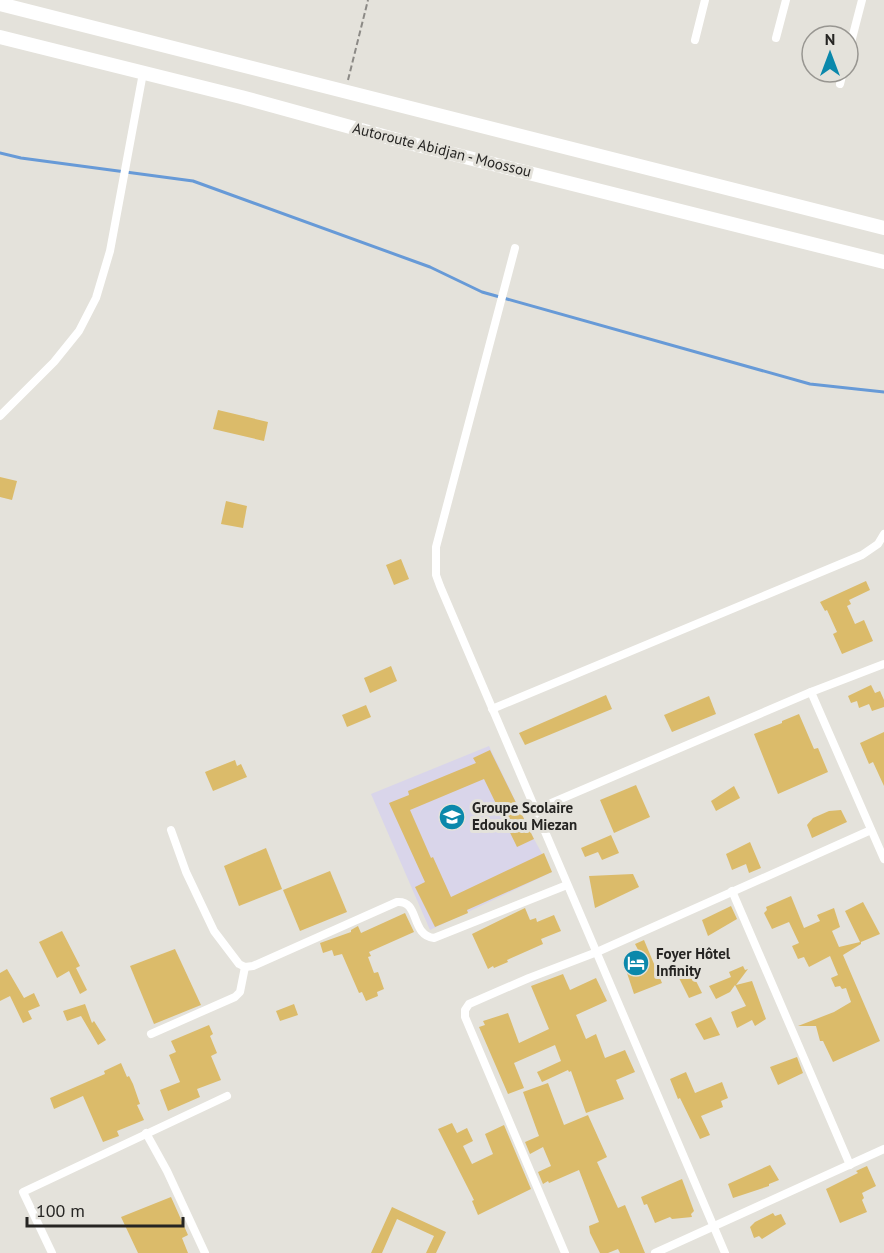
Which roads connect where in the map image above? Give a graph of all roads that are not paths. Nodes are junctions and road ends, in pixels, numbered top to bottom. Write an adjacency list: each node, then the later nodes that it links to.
1 (705, 0): 8 (street)
2 (786, 0): 7 (street)
3 (862, 0): 5 (street)
4 (0, 4): 10 (highway)
5 (856, 24)
6 (0, 37): 9 (highway, Autoroute Abidjan - Moossou)
7 (777, 38)
8 (695, 40)
9 (143, 73): 12 (highway, Autoroute Abidjan - Moossou); 13 (street)
10 (884, 228)
11 (515, 248): 17 (street)
12 (884, 262)
13 (0, 416)
14 (884, 534): 17 (street)
15 (884, 663): 16 (street)
16 (811, 692): 18 (street); 20 (street)
17 (492, 710): 18 (street)
18 (535, 810): 22 (street)
19 (171, 830): 25 (street)
20 (871, 830): 21 (street); 23 (street)
21 (884, 859)
22 (567, 885): 24 (street); 25 (street)
23 (732, 891): 24 (street); 30 (street)
24 (597, 952): 31 (street); 34 (street)
25 (245, 967): 26 (street)
26 (151, 1034)
27 (227, 1095): 28 (street)
28 (146, 1133): 32 (street); 33 (street)
29 (884, 1149): 30 (street)
30 (850, 1165): 31 (street)
31 (714, 1227): 35 (street); 36 (street)
32 (52, 1253)
33 (205, 1253)
34 (565, 1253)
35 (655, 1253)
36 (725, 1253)

